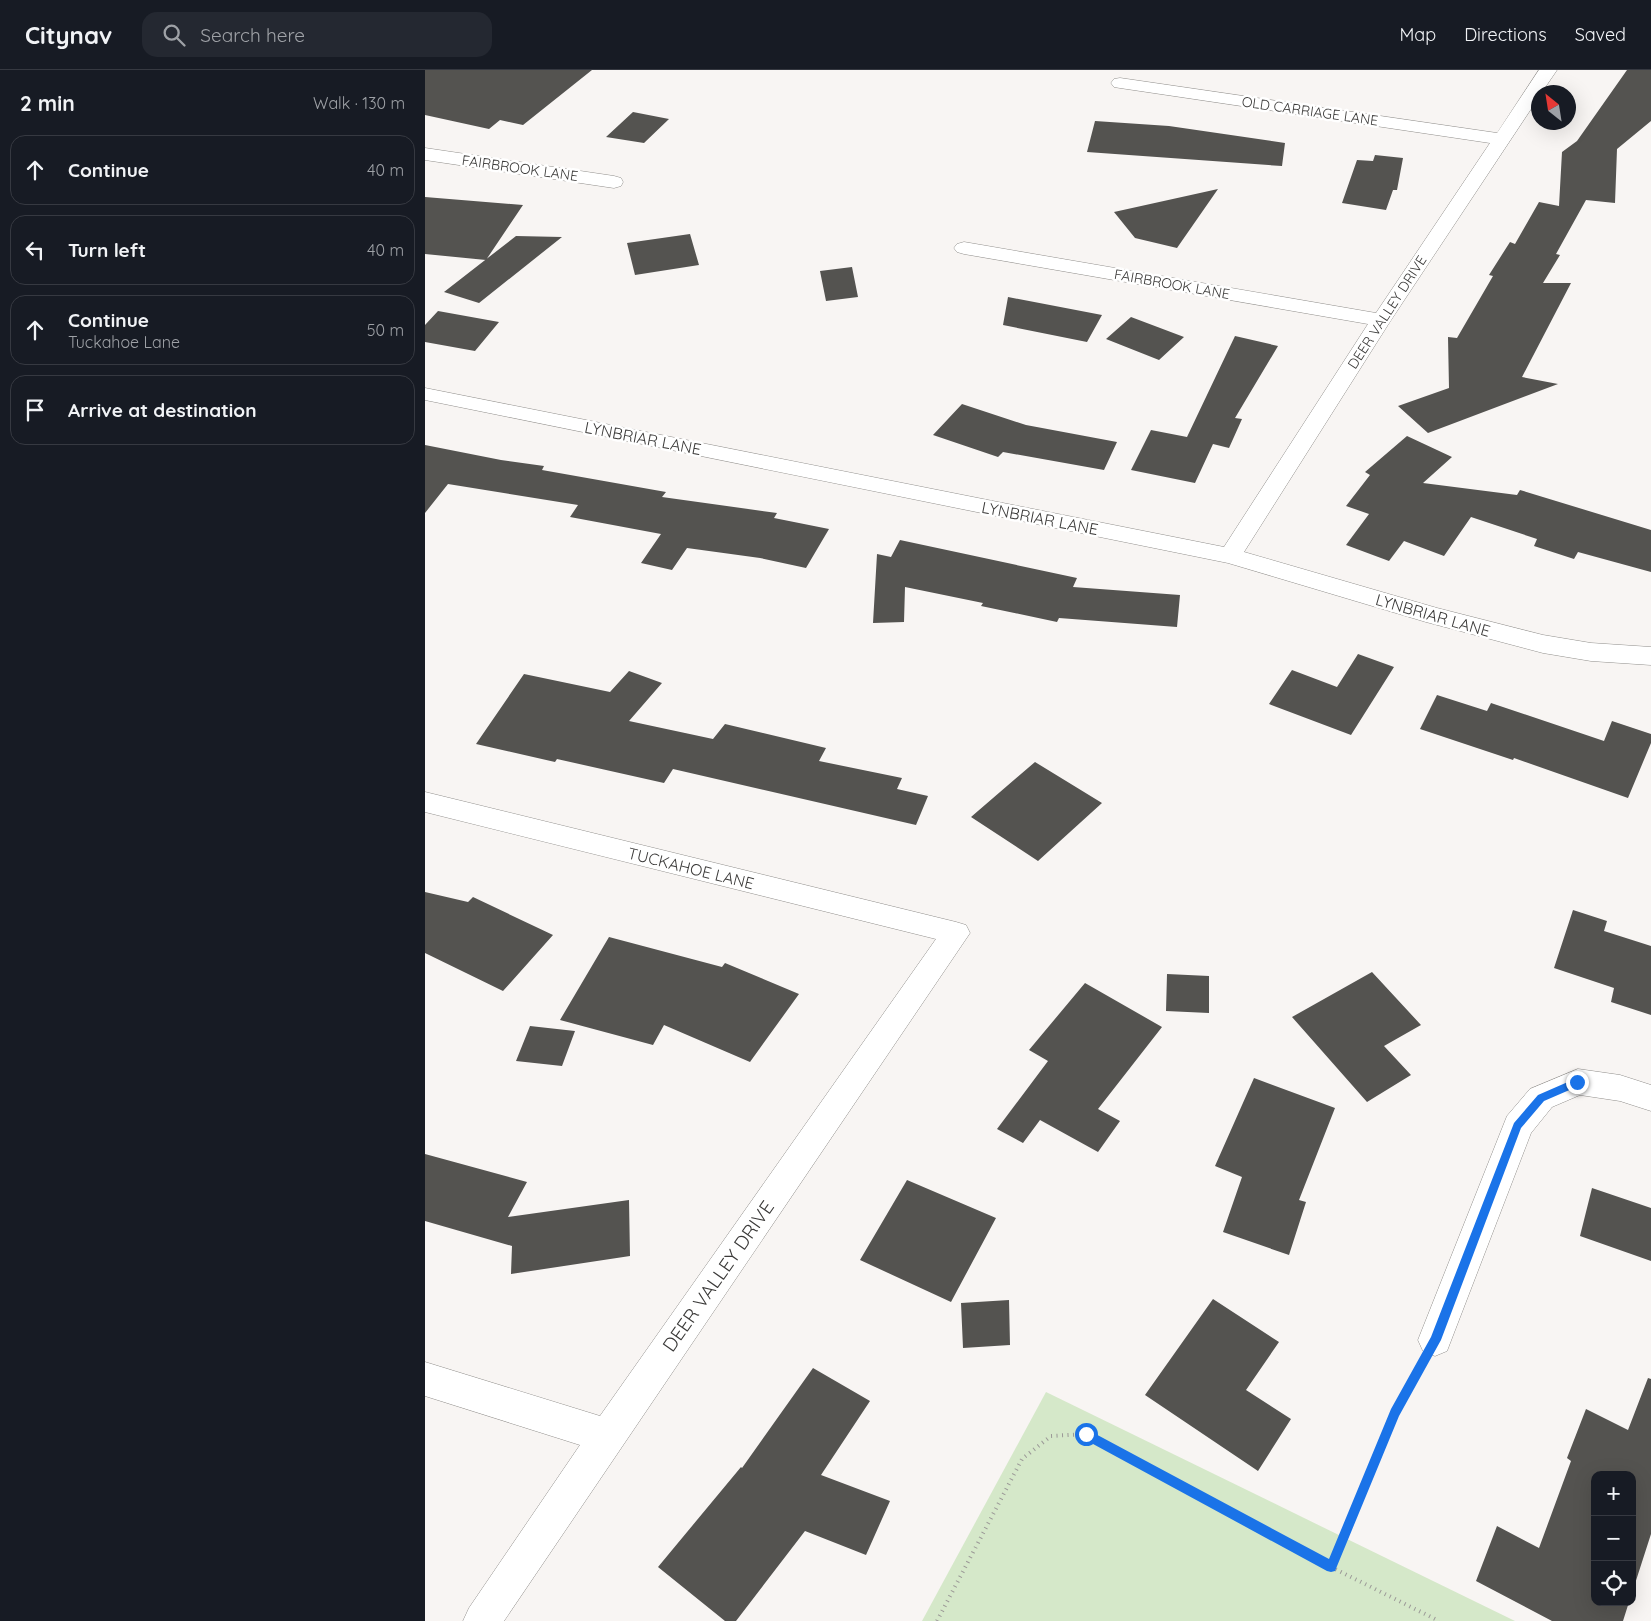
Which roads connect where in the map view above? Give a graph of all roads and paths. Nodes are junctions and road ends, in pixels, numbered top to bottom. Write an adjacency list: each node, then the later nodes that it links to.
1 (1548, 70): 3 (street, DEER VALLEY DRIVE)
2 (1119, 83): 3 (street, OLD CARRIAGE LANE)
3 (1501, 139): 7 (street, DEER VALLEY DRIVE)
4 (425, 154): 5 (street, FAIRBROOK LANE)
5 (614, 182)
6 (964, 248): 7 (street, FAIRBROOK LANE)
7 (1381, 320): 9 (street, DEER VALLEY DRIVE)
8 (425, 394): 9 (street, LYNBRIAR LANE)
9 (1230, 556): 10 (street, LYNBRIAR LANE)
10 (1651, 656)
11 (425, 802): 12 (street, TUCKAHOE LANE)
12 (956, 934): 16 (street, DEER VALLEY DRIVE)
13 (1651, 1098): 14 (street)
14 (1435, 1340): 17 (path)
15 (425, 1379): 16 (street)
16 (607, 1436): 18 (street, DEER VALLEY DRIVE)
17 (1331, 1567): 19 (path); 20 (path)
18 (482, 1621)
19 (937, 1621)
20 (1439, 1621)

